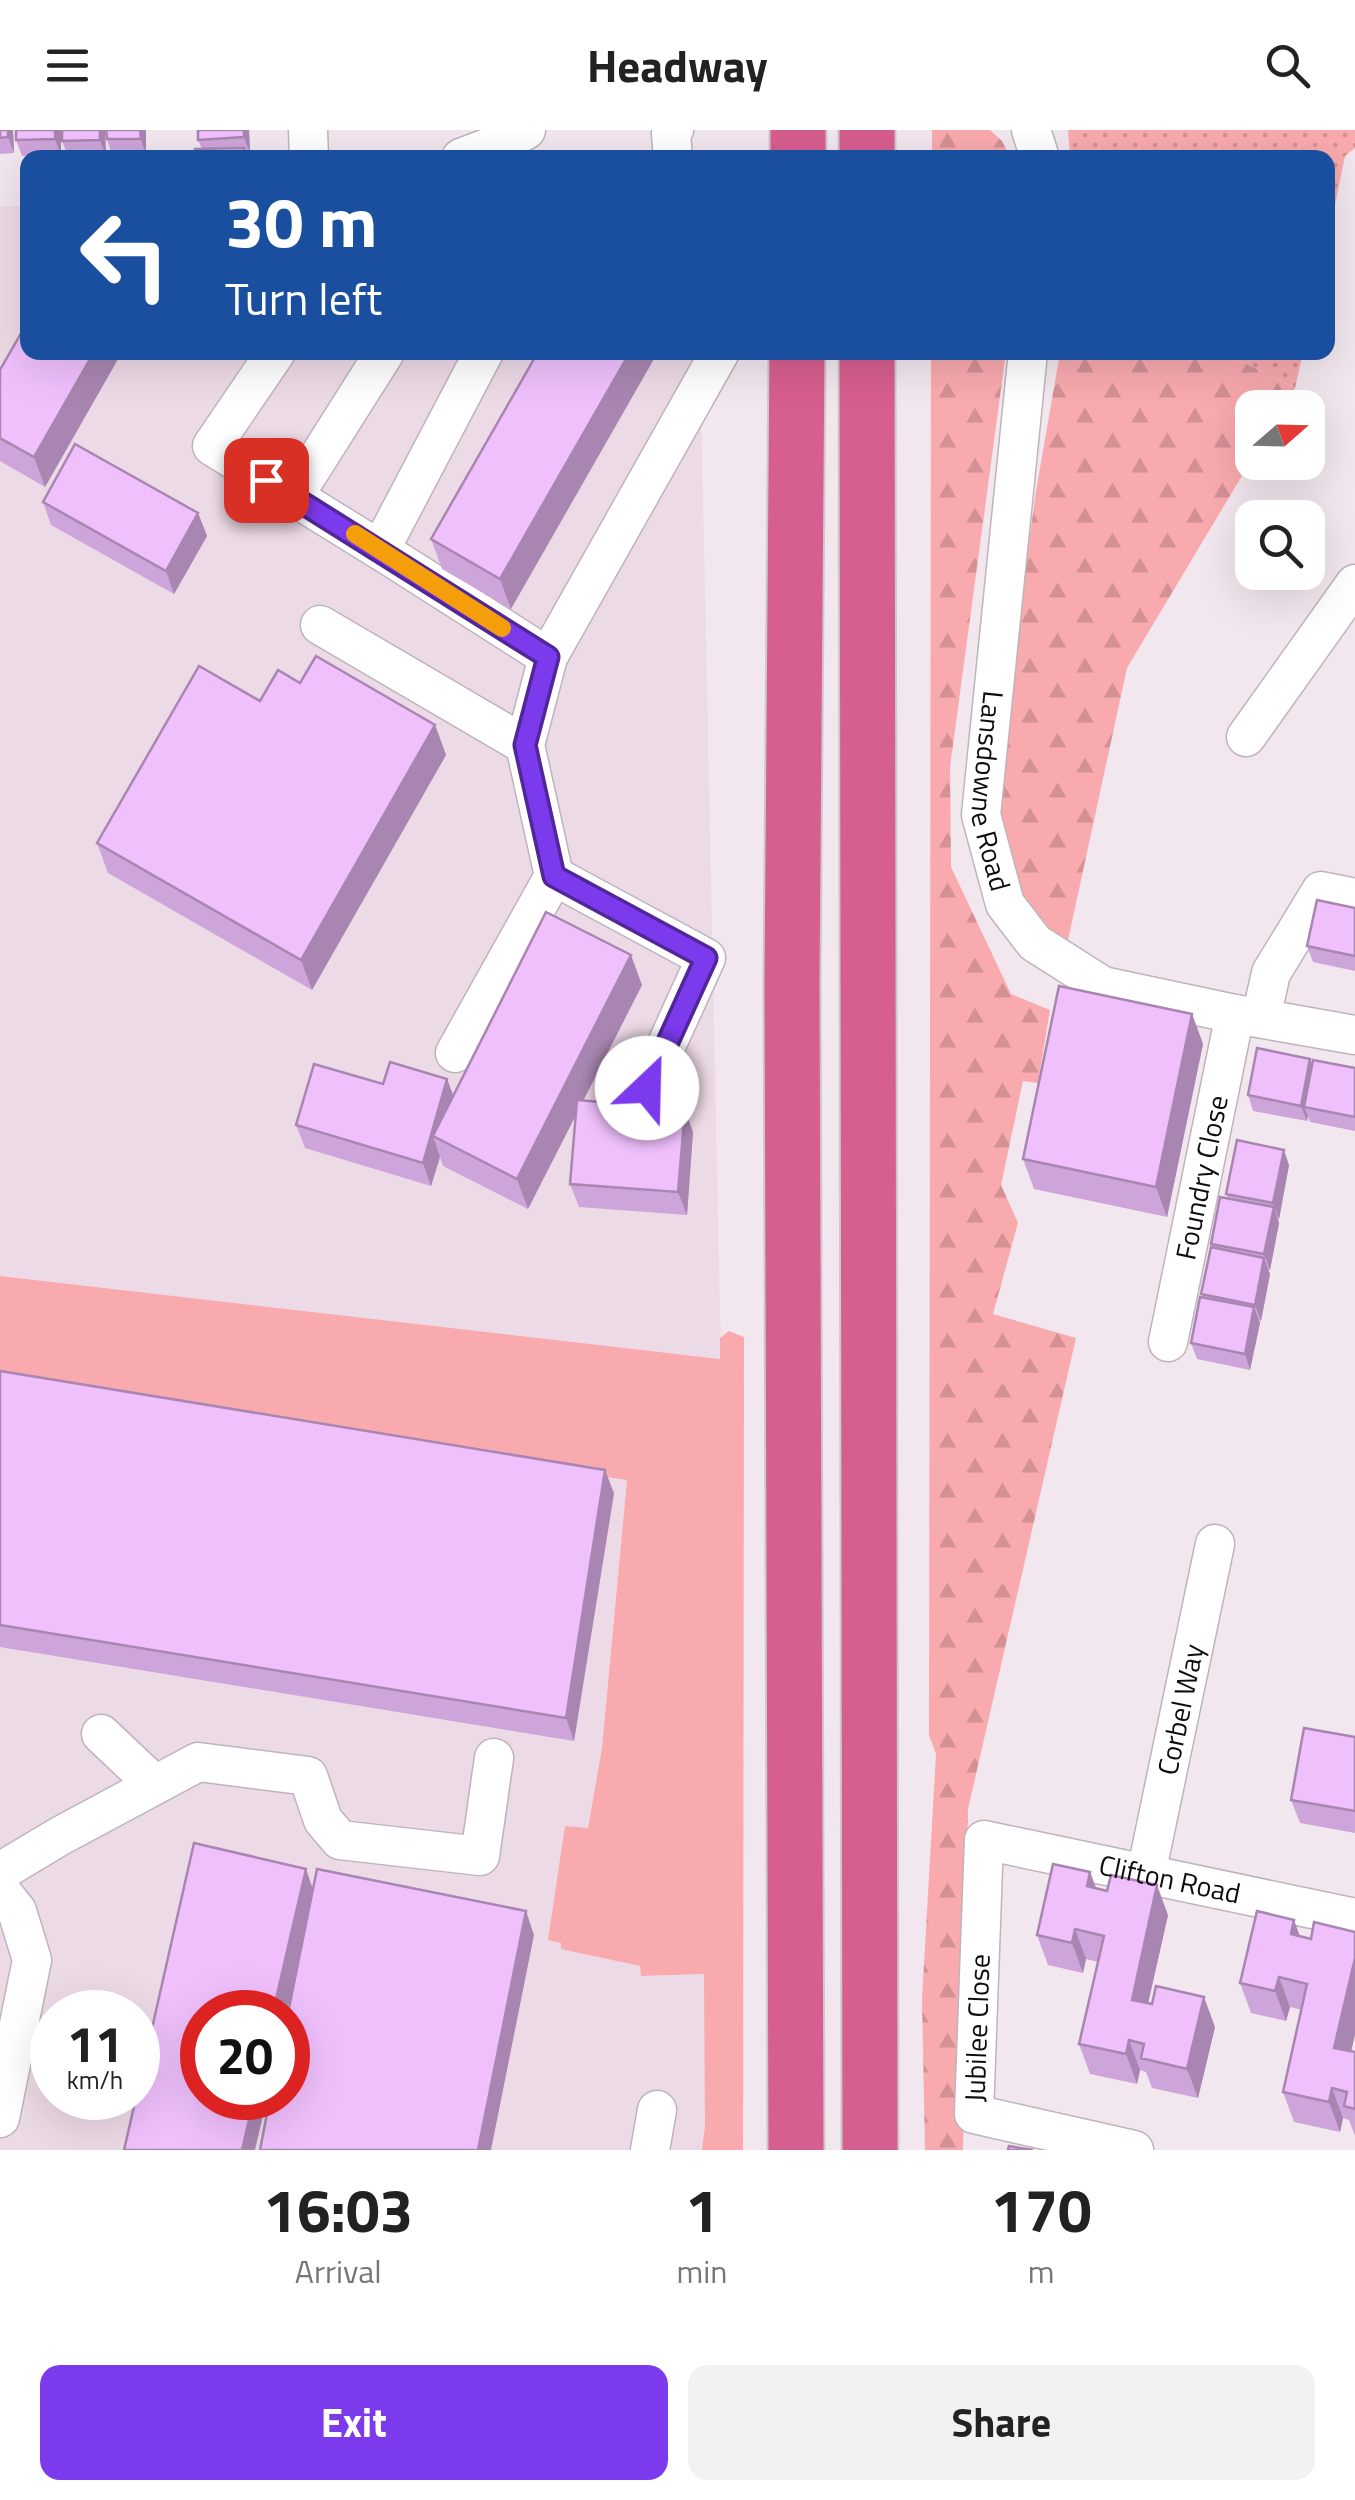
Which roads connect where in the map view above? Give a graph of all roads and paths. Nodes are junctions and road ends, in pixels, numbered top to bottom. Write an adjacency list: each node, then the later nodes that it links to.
1 (526, 130): 2 (street)
2 (482, 150)
3 (271, 360): 10 (street)
4 (381, 360): 10 (street)
5 (480, 360): 11 (street)
6 (715, 360): 15 (street)
7 (797, 360): 37 (highway)
8 (867, 360): 38 (highway)
9 (1027, 360): 20 (street, Lansdowne Road)
10 (294, 496): 11 (street)
11 (380, 550): 15 (street)
12 (1355, 584): 14 (street)
13 (320, 624): 17 (street)
14 (1341, 633): 16 (street)
15 (548, 657): 17 (street)
16 (1246, 737)
17 (525, 745): 18 (street)
18 (554, 876): 22 (street); 23 (street)
19 (1355, 898): 20 (street, Foundry Close)
20 (1248, 1016): 21 (street, Lansdowne Road); 24 (street, Foundry Close)
21 (1355, 1034)
22 (455, 1053)
23 (647, 1088)
24 (1168, 1342)
25 (1216, 1544): 31 (street, Corbel Way)
26 (100, 1734): 28 (street)
27 (494, 1758): 28 (street)
28 (154, 1786): 30 (street)
29 (984, 1840): 31 (street, Clifton Road); 39 (street, Jubilee Close)
30 (0, 1872)
31 (1146, 1874): 33 (street, Clifton Road)
32 (0, 1890): 35 (street)
33 (1355, 1918)
34 (657, 2110): 36 (street)
35 (0, 2118)
36 (650, 2150)
37 (796, 2150)
38 (870, 2150)
39 (1134, 2150)

